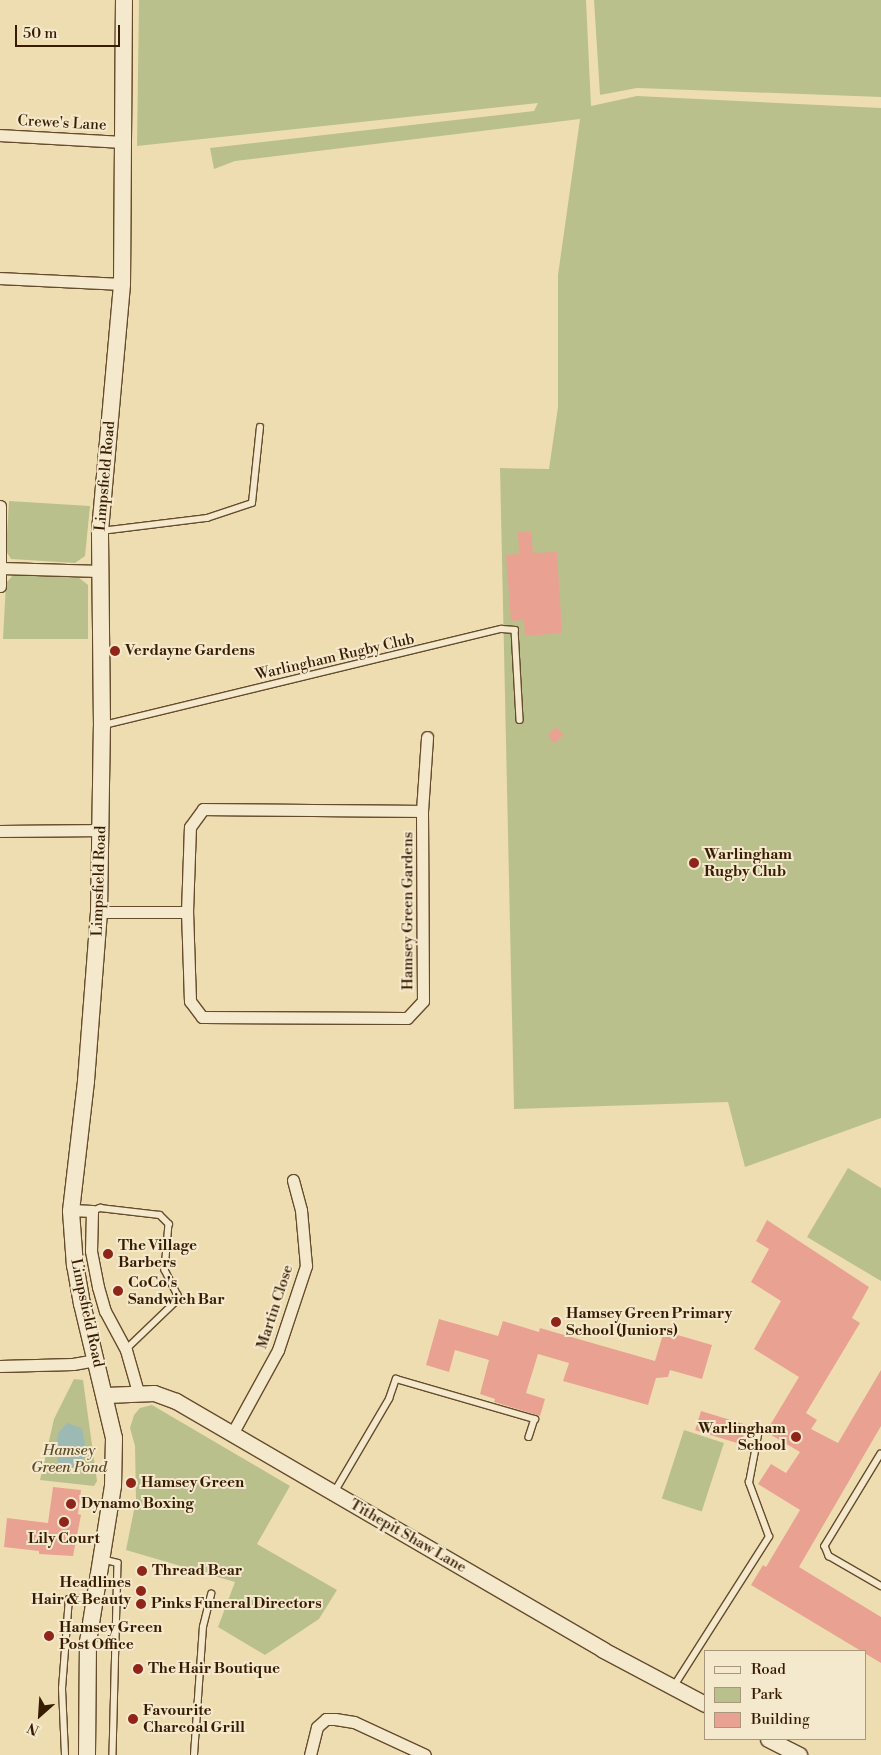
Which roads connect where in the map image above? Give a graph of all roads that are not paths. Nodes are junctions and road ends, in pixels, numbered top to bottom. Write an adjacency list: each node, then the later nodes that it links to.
1 (124, 0): 3 (main road, Limpsfield Road)
2 (0, 135): 3 (street, Crewe's Lane)
3 (122, 142): 5 (main road, Limpsfield Road)
4 (0, 278): 5 (street)
5 (122, 284): 8 (main road, Limpsfield Road)
6 (260, 427): 8 (lane)
7 (0, 506): 9 (street)
8 (100, 531): 10 (main road, Limpsfield Road)
9 (1, 568): 10 (street); 11 (street)
10 (100, 571): 13 (main road, Limpsfield Road)
11 (0, 586)
12 (520, 720): 13 (lane, Warlingham Rugby Club)
13 (102, 726): 16 (main road, Limpsfield Road)
14 (427, 737): 15 (street)
15 (422, 811): 19 (street, Hamsey Green Gardens); 19 (street, Hamsey Green Gardens)
16 (101, 830): 17 (street); 18 (main road, Limpsfield Road)
17 (0, 831)
18 (99, 912): 19 (street); 21 (main road, Limpsfield Road)
19 (187, 912)
20 (293, 1180): 29 (street, Martin Close)
21 (71, 1210): 22 (street); 24 (main road, Limpsfield Road)
22 (92, 1211): 23 (street); 23 (lane)
23 (126, 1350): 26 (street)
24 (96, 1360): 25 (street); 27 (main road, Limpsfield Road)
25 (0, 1366)
26 (138, 1392): 27 (street, Tithepit Shaw Lane); 29 (street, Tithepit Shaw Lane)
27 (106, 1395): 33 (main road, Limpsfield Road)
28 (759, 1430): 37 (lane)
29 (232, 1434): 32 (street, Tithepit Shaw Lane)
30 (529, 1436): 32 (lane)
31 (881, 1454): 34 (lane)
32 (334, 1493): 37 (street, Tithepit Shaw Lane)
33 (100, 1559): 36 (main road, Limpsfield Road); 43 (lane)
34 (881, 1586)
35 (211, 1594): 44 (lane)
36 (94, 1597): 41 (lane); 42 (main road, Limpsfield Road)
37 (674, 1686): 38 (street, Tithepit Shaw Lane)
38 (704, 1703)
39 (770, 1740): 40 (street)
40 (795, 1754)
41 (65, 1755)
42 (87, 1755)
43 (112, 1755)
44 (194, 1755)
45 (310, 1755): 46 (street)
46 (424, 1755)

